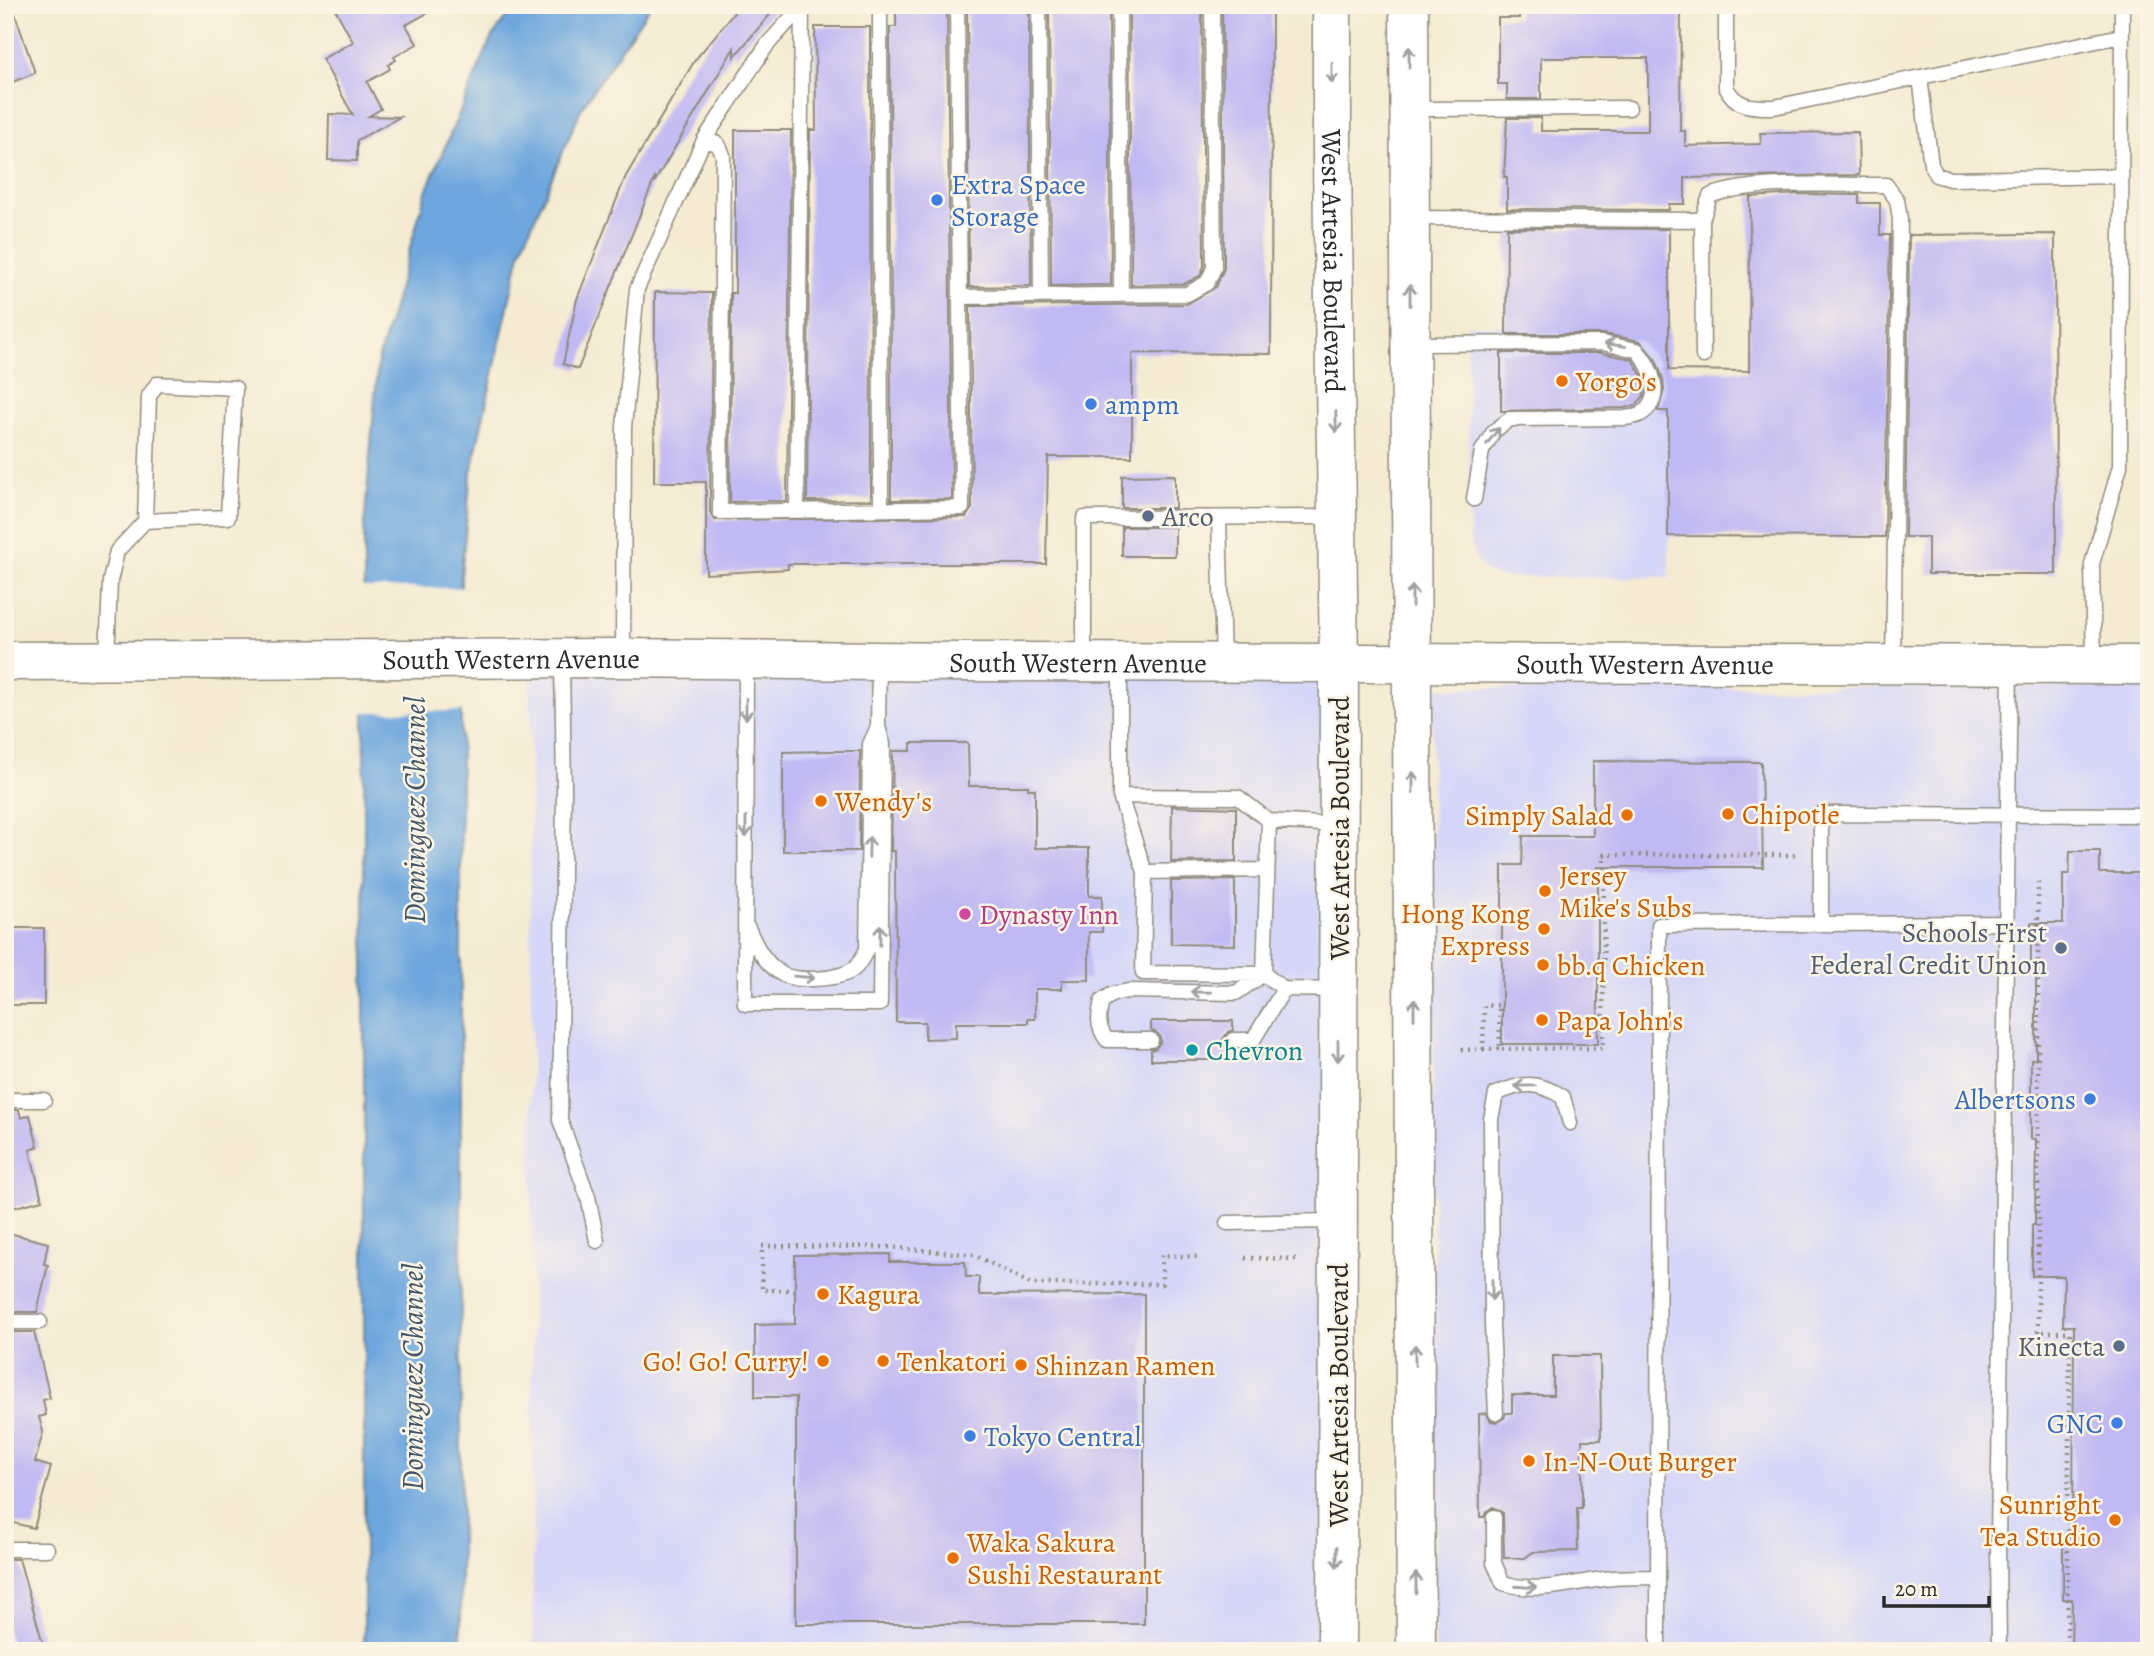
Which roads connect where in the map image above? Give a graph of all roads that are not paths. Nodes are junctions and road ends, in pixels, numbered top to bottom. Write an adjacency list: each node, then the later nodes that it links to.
1 (803, 5): 15 (lane); 26 (lane)
2 (880, 5): 25 (lane)
3 (957, 5): 21 (lane)
4 (1039, 5): 19 (lane)
5 (1119, 5): 20 (lane)
6 (1212, 5): 20 (lane)
7 (1332, 5): 28 (main road, West Artesia Boulevard, one-way to 28)
8 (1409, 5): 13 (main road, one-way to 8)
9 (1726, 5): 12 (lane)
10 (2122, 5): 11 (lane)
11 (2121, 36): 12 (lane); 16 (lane)
12 (1920, 77): 16 (lane)
13 (1409, 108): 14 (lane); 17 (main road)
14 (1629, 108)
15 (704, 140): 26 (lane); 31 (lane)
16 (2120, 176): 40 (lane)
17 (1410, 218): 18 (lane); 22 (main road, one-way to 17)
18 (1702, 220): 23 (lane); 42 (lane)
19 (1041, 295): 20 (lane); 21 (lane)
20 (1121, 295)
21 (960, 297): 25 (lane)
22 (1410, 344): 24 (lane, one-way to 22); 39 (main road, one-way to 22)
23 (1703, 356)
24 (1474, 499)
25 (881, 509): 26 (lane)
26 (797, 510)
27 (1219, 517): 28 (lane); 36 (lane); 37 (lane)
28 (1337, 517): 38 (main road, West Artesia Boulevard)
29 (145, 522): 29 (lane); 32 (lane)
30 (562, 658): 31 (main road, South Western Avenue); 32 (main road, South Western Avenue); 65 (lane)
31 (623, 658): 33 (main road, South Western Avenue)
32 (107, 660): 34 (main road, South Western Avenue)
33 (746, 660): 35 (main road, South Western Avenue); 53 (lane, one-way to 53)
34 (5, 661)
35 (878, 662): 36 (main road, South Western Avenue); 44 (lane)
36 (1102, 663): 37 (main road, South Western Avenue); 45 (lane)
37 (1223, 663): 38 (main road, South Western Avenue)
38 (1339, 664): 39 (main road, South Western Avenue); 49 (main road, West Artesia Boulevard)
39 (1412, 664): 42 (main road, South Western Avenue); 74 (main road, one-way to 39)
40 (2094, 665): 41 (main road, South Western Avenue); 43 (main road, South Western Avenue)
41 (2149, 665)
42 (1893, 666): 43 (main road, South Western Avenue)
43 (2010, 666): 46 (lane)
44 (878, 727): 53 (lane, one-way to 44); 53 (lane, one-way to 44)
45 (1120, 796): 48 (lane); 51 (lane)
46 (2008, 815): 47 (lane); 52 (lane); 54 (lane)
47 (2149, 815)
48 (1269, 821): 49 (lane); 50 (lane)
49 (1339, 825): 57 (main road, West Artesia Boulevard)
50 (1267, 870): 51 (lane); 55 (lane)
51 (1145, 872): 55 (lane)
52 (2006, 923): 54 (lane); 76 (lane)
53 (746, 924)
54 (1821, 924): 72 (lane)
55 (1264, 974): 56 (lane); 58 (lane, one-way to 58)
56 (1284, 989): 57 (lane); 59 (lane)
57 (1338, 990): 63 (main road, West Artesia Boulevard, one-way to 63)
58 (1151, 1040)
59 (1233, 1040)
60 (5, 1100): 61 (lane)
61 (44, 1100)
62 (1570, 1123): 68 (lane, one-way to 68)
63 (1338, 1221): 64 (lane); 73 (main road, West Artesia Boulevard, one-way to 73)
64 (1227, 1223)
65 (597, 1241)
66 (5, 1322): 67 (lane)
67 (40, 1322)
68 (1496, 1413)
69 (1494, 1517): 72 (lane, one-way to 72)
70 (5, 1549): 71 (lane)
71 (47, 1549)
72 (1657, 1577): 75 (lane)
73 (1337, 1651)
74 (1416, 1651)
75 (1658, 1651)
76 (1999, 1651)

